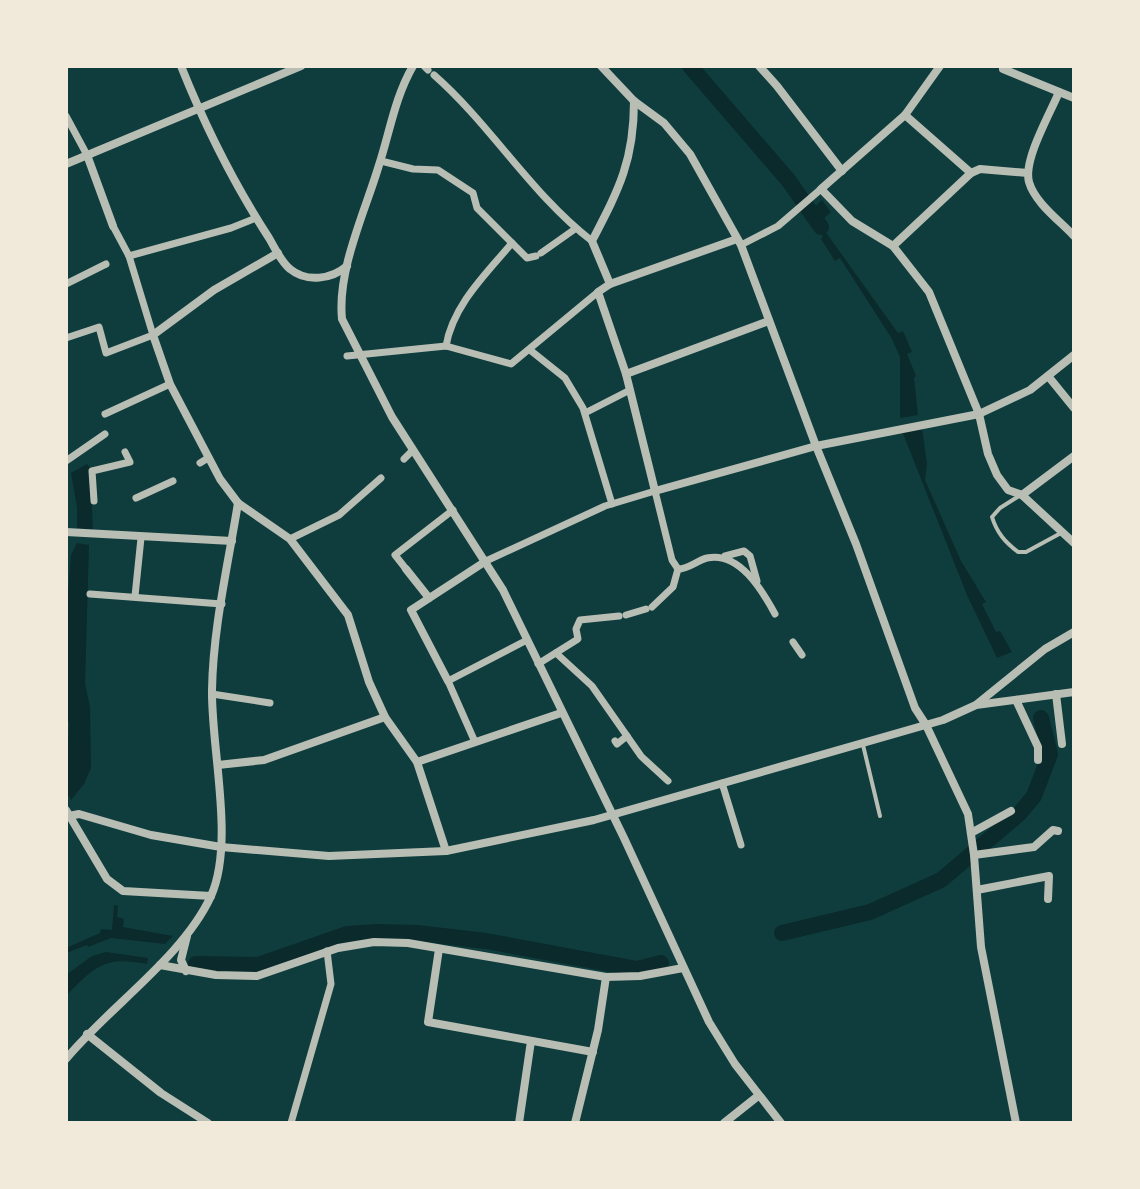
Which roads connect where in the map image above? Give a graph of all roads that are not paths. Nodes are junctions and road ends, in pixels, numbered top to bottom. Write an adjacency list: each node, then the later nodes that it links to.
1 (181, 66): 12 (street)
2 (301, 66): 12 (street)
3 (413, 66): 16 (street)
4 (601, 66): 11 (street)
5 (759, 66): 18 (street)
6 (940, 66): 13 (street)
7 (1001, 67): 9 (street)
8 (429, 70): 24 (street)
9 (1059, 92): 10 (street); 20 (street)
10 (1074, 98)
11 (634, 101): 26 (street); 27 (street)
12 (198, 109): 15 (street); 22 (street)
13 (905, 115): 18 (street); 19 (street)
14 (66, 116): 15 (street)
15 (87, 155): 17 (street); 23 (street)
16 (381, 161): 28 (street); 33 (street)
17 (66, 164)
18 (842, 171): 21 (street)
19 (971, 173): 20 (street); 29 (street)
20 (1028, 173): 25 (street)
21 (818, 192): 27 (street); 29 (street)
22 (256, 218): 30 (street); 31 (street)
23 (113, 226): 31 (street)
24 (575, 229): 26 (street); 28 (street)
25 (1074, 236)
26 (592, 241): 35 (street)
27 (739, 242): 35 (street); 37 (street)
28 (512, 243): 40 (street)
29 (893, 246): 51 (street)
30 (278, 253): 33 (street); 38 (street)
31 (126, 254): 38 (street)
32 (106, 264): 34 (street)
33 (347, 266): 42 (street)
34 (66, 284)
35 (610, 284): 36 (street)
36 (598, 292): 41 (street); 46 (street)
37 (769, 321): 46 (street); 53 (street)
38 (153, 335): 39 (street); 47 (street)
39 (66, 338)
40 (446, 346): 41 (street); 42 (street)
41 (530, 350): 49 (street)
42 (358, 354): 44 (street); 54 (street)
43 (1074, 355): 45 (street)
44 (347, 356)
45 (1048, 376): 48 (street); 51 (street)
46 (628, 382): 49 (street); 61 (street)
47 (170, 384): 50 (street); 65 (street)
48 (1074, 408)
49 (584, 410): 66 (street)
50 (105, 414)
51 (979, 414): 53 (street); 62 (street)
52 (105, 434): 58 (street)
53 (816, 446): 61 (street); 101 (street)
54 (412, 451): 57 (street); 67 (street)
55 (125, 452): 64 (street)
56 (1074, 456): 62 (street)
57 (404, 459)
58 (67, 461)
59 (381, 478): 71 (street)
60 (173, 481): 63 (street)
61 (655, 491): 66 (street); 77 (street)
62 (1022, 495): 69 (street); 69 (lane)
63 (136, 498)
64 (94, 501)
65 (238, 503): 71 (street); 72 (street)
66 (608, 505): 75 (street)
67 (453, 510): 75 (street); 76 (street)
68 (66, 532): 70 (street)
69 (1063, 532): 73 (street)
70 (141, 538): 72 (street); 80 (street)
71 (290, 539): 100 (street)
72 (232, 541): 82 (street)
73 (1074, 543)
74 (723, 557): 77 (street); 78 (street); 78 (street)
75 (486, 561): 81 (street); 87 (street)
76 (406, 569): 81 (street)
77 (678, 569): 89 (street)
78 (757, 581): 83 (street)
79 (90, 594): 80 (street)
80 (135, 596): 82 (street)
81 (429, 598): 92 (street)
82 (222, 604): 84 (street)
83 (775, 614)
84 (219, 623): 85 (street); 94 (street)
85 (229, 626)
86 (1074, 632): 98 (street)
87 (527, 640): 91 (street); 92 (street)
88 (793, 642): 90 (street)
89 (556, 653): 91 (street); 102 (street)
90 (802, 655)
91 (538, 664): 99 (street)
92 (448, 681): 104 (street)
93 (1074, 692): 95 (street)
94 (212, 694): 97 (street); 109 (street)
95 (1056, 694): 96 (street); 106 (street)
96 (1016, 700): 98 (street); 107 (street)
97 (270, 703)
98 (976, 705): 101 (street)
99 (561, 713): 104 (street); 114 (street)
100 (385, 717): 108 (street); 109 (street)
101 (926, 725): 105 (street); 117 (street)
102 (627, 736): 103 (street); 110 (street)
103 (615, 741)
104 (475, 742): 108 (street)
105 (862, 743): 111 (street); 115 (lane)
106 (1062, 744)
107 (1038, 760)
108 (417, 762): 120 (street)
109 (218, 765): 119 (street)
110 (668, 781)
111 (722, 783): 114 (street); 118 (street)
112 (1011, 811): 117 (street)
113 (67, 813): 119 (street); 123 (street)
114 (612, 814): 120 (street); 129 (street)
115 (880, 816)
116 (1058, 831): 121 (street)
117 (971, 833): 121 (street)
118 (741, 845)
119 (221, 847): 120 (street); 123 (street)
120 (446, 851)
121 (974, 855): 122 (street)
122 (977, 890): 124 (street); 143 (street)
123 (211, 896): 125 (street)
124 (1048, 899)
125 (190, 928): 128 (street); 130 (street)
126 (439, 949): 127 (street); 131 (street); 133 (street)
127 (327, 951): 130 (street); 138 (street)
128 (160, 965): 130 (street); 132 (street)
129 (683, 968): 131 (street); 136 (street)
130 (186, 971)
131 (606, 977): 134 (street)
132 (87, 1034): 135 (street); 137 (street)
133 (531, 1041): 134 (street); 139 (street)
134 (593, 1052): 140 (street)
135 (66, 1059)
136 (758, 1096): 141 (street); 142 (street)
137 (208, 1123)
138 (291, 1123)
139 (519, 1123)
140 (575, 1123)
141 (724, 1123)
142 (781, 1123)
143 (1016, 1123)

